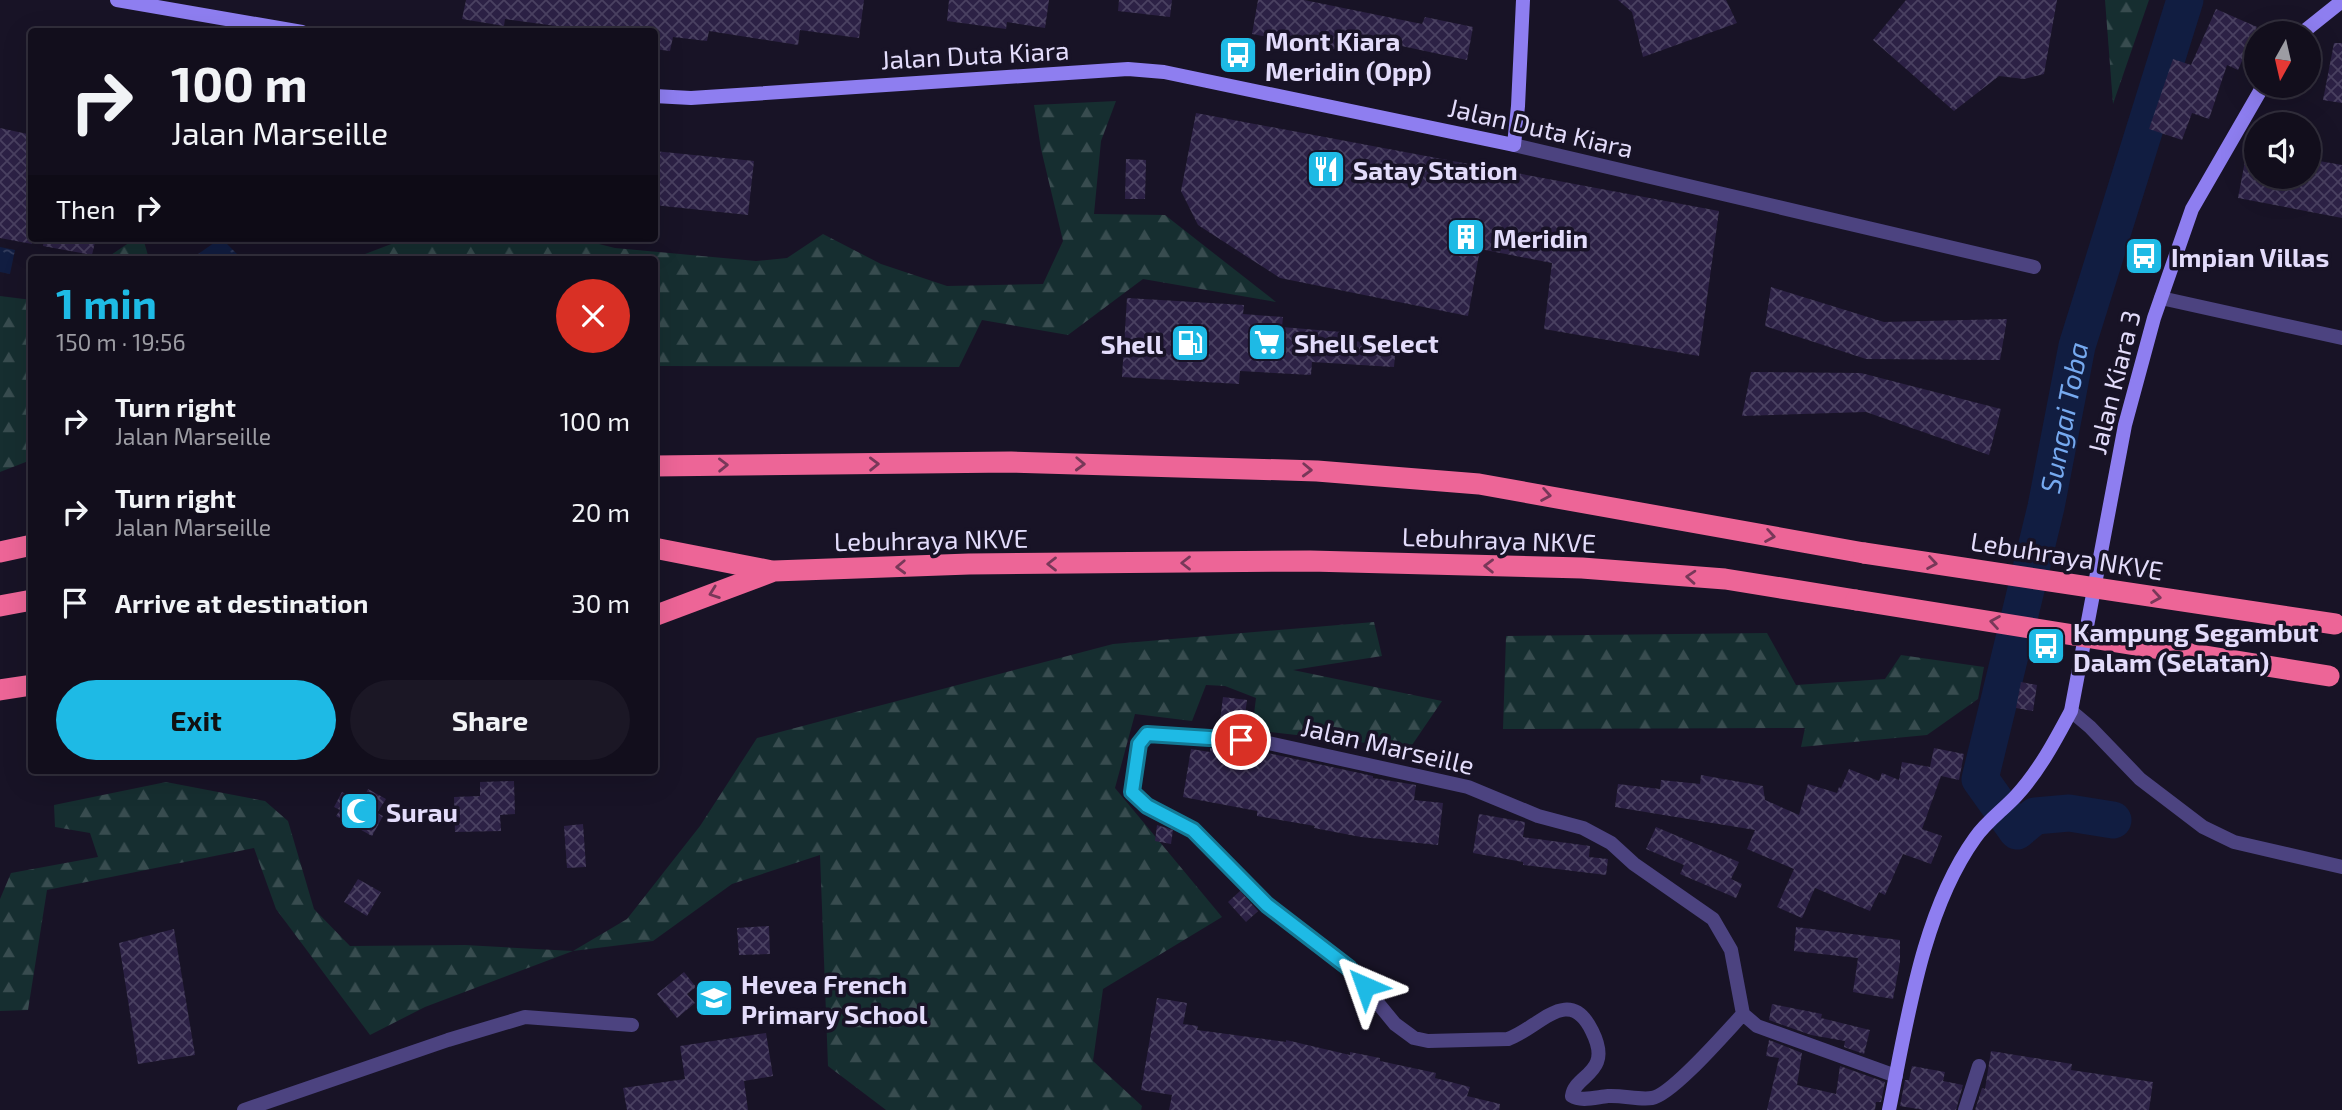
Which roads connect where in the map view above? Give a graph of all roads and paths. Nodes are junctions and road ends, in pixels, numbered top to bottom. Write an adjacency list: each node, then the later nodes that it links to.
1 (117, 0): 5 (main road)
2 (1522, 0): 8 (main road)
3 (2342, 1): 4 (main road)
4 (2317, 21)
5 (279, 28)
6 (658, 96): 8 (main road, Jalan Duta Kiara)
7 (2256, 98): 10 (main road, Jalan Kiara 3)
8 (1514, 145): 9 (street, Jalan Duta Kiara)
9 (2034, 267)
10 (2161, 298): 11 (street); 24 (main road, Jalan Kiara 3)
11 (2342, 338)
12 (658, 466): 20 (highway, Lebuhraya NKVE, one-way to 20, bridge)
13 (28, 546): 15 (highway)
14 (658, 549): 16 (highway)
15 (0, 552)
16 (774, 571): 19 (highway, Lebuhraya NKVE, one-way to 19); 21 (highway, Lebuhraya NKVE, one-way to 16, bridge)
17 (28, 601): 18 (highway)
18 (0, 606)
19 (658, 614)
20 (2339, 625)
21 (2335, 677)
22 (28, 686): 23 (highway)
23 (0, 690)
24 (2071, 711): 25 (street); 29 (main road, Jalan Kiara 3)
25 (2342, 867)
26 (1743, 1014): 26 (street, Jalan Marseille); 29 (street)
27 (632, 1025): 30 (street)
28 (1979, 1066): 32 (street)
29 (1896, 1076): 31 (main road, Jalan Kiara 3)
30 (244, 1110)
31 (1889, 1110)
32 (1965, 1110)

